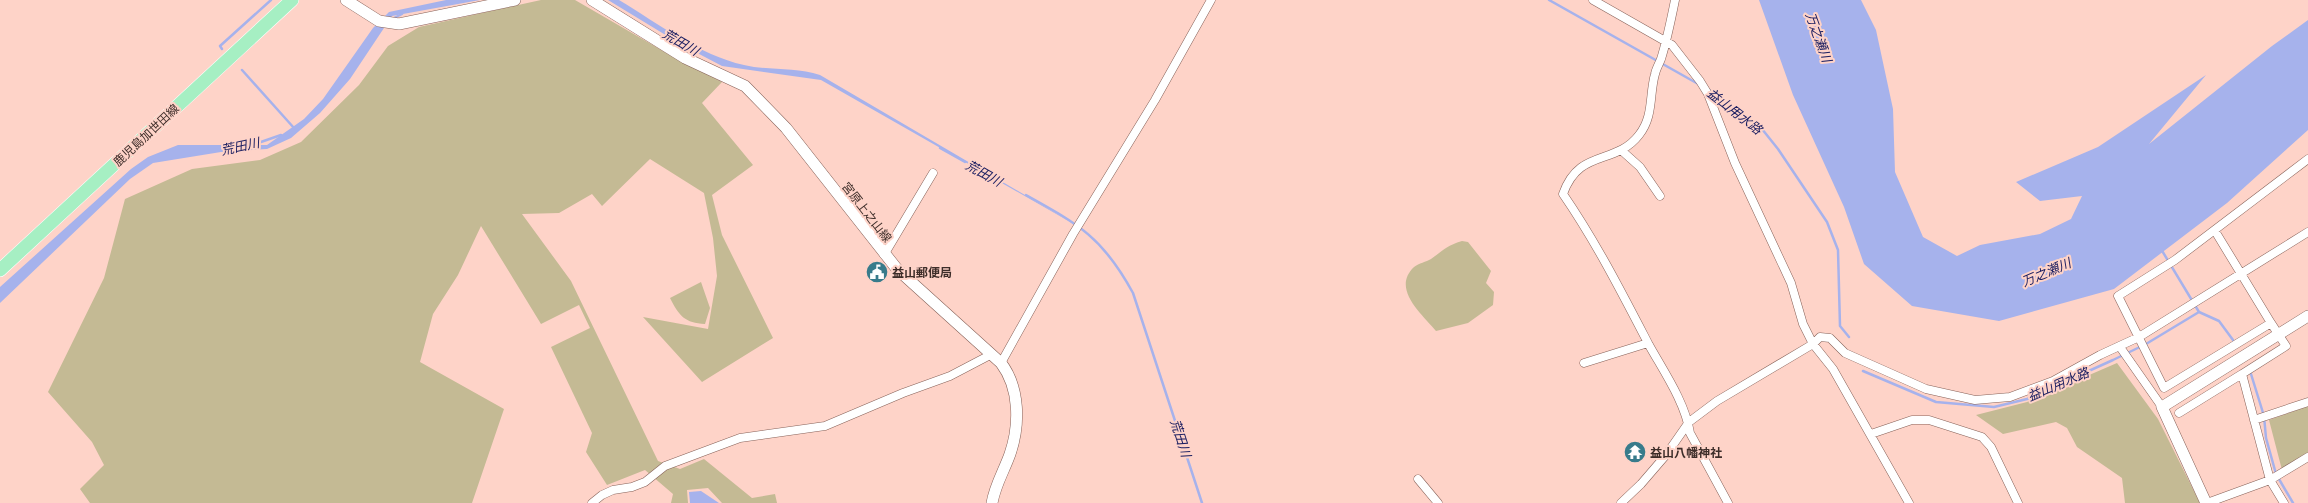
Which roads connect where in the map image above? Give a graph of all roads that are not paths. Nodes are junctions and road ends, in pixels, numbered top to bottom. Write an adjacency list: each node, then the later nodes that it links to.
1 (292, 0): 16 (main road, 鹿児島加世田線)
2 (346, 0): 3 (street)
3 (515, 0)
4 (592, 0): 15 (street, 宮原上之山線)
5 (1211, 0): 26 (street)
6 (1593, 0): 8 (street)
7 (1675, 0): 8 (street)
8 (1666, 42): 9 (street); 23 (street)
9 (1621, 150): 12 (street); 22 (street)
10 (2308, 159): 13 (street)
11 (933, 173): 15 (street)
12 (1660, 196)
13 (2215, 231): 17 (street); 21 (street)
14 (2308, 232): 17 (street)
15 (884, 255): 25 (street, 宮原上之山線)
16 (0, 270)
17 (2242, 273): 19 (street); 21 (street)
18 (2308, 316): 20 (street)
19 (2271, 323): 20 (street); 21 (street)
20 (2278, 335): 28 (street); 30 (street)
21 (2142, 342): 24 (street)
22 (1648, 343): 27 (street); 33 (street)
23 (1813, 344): 24 (street); 33 (street); 34 (street)
24 (2121, 349): 30 (street)
25 (992, 354): 26 (street, 宮原上之山線); 38 (street)
26 (1001, 363): 39 (street, 宮原上之山線)
27 (1584, 363)
28 (2242, 374): 31 (street); 32 (street)
29 (2308, 402): 32 (street)
30 (2162, 407): 45 (street)
31 (2179, 413)
32 (2257, 419): 37 (street)
33 (1689, 422): 41 (street); 42 (street)
34 (1871, 434): 43 (street); 44 (street)
35 (2308, 457): 37 (street)
36 (1418, 479): 40 (street)
37 (2272, 479): 45 (street); 46 (street)
38 (592, 503)
39 (992, 503)
40 (1438, 503)
41 (1621, 503)
42 (1728, 503)
43 (1909, 503)
44 (2018, 503)
45 (2207, 503)
46 (2284, 503)

